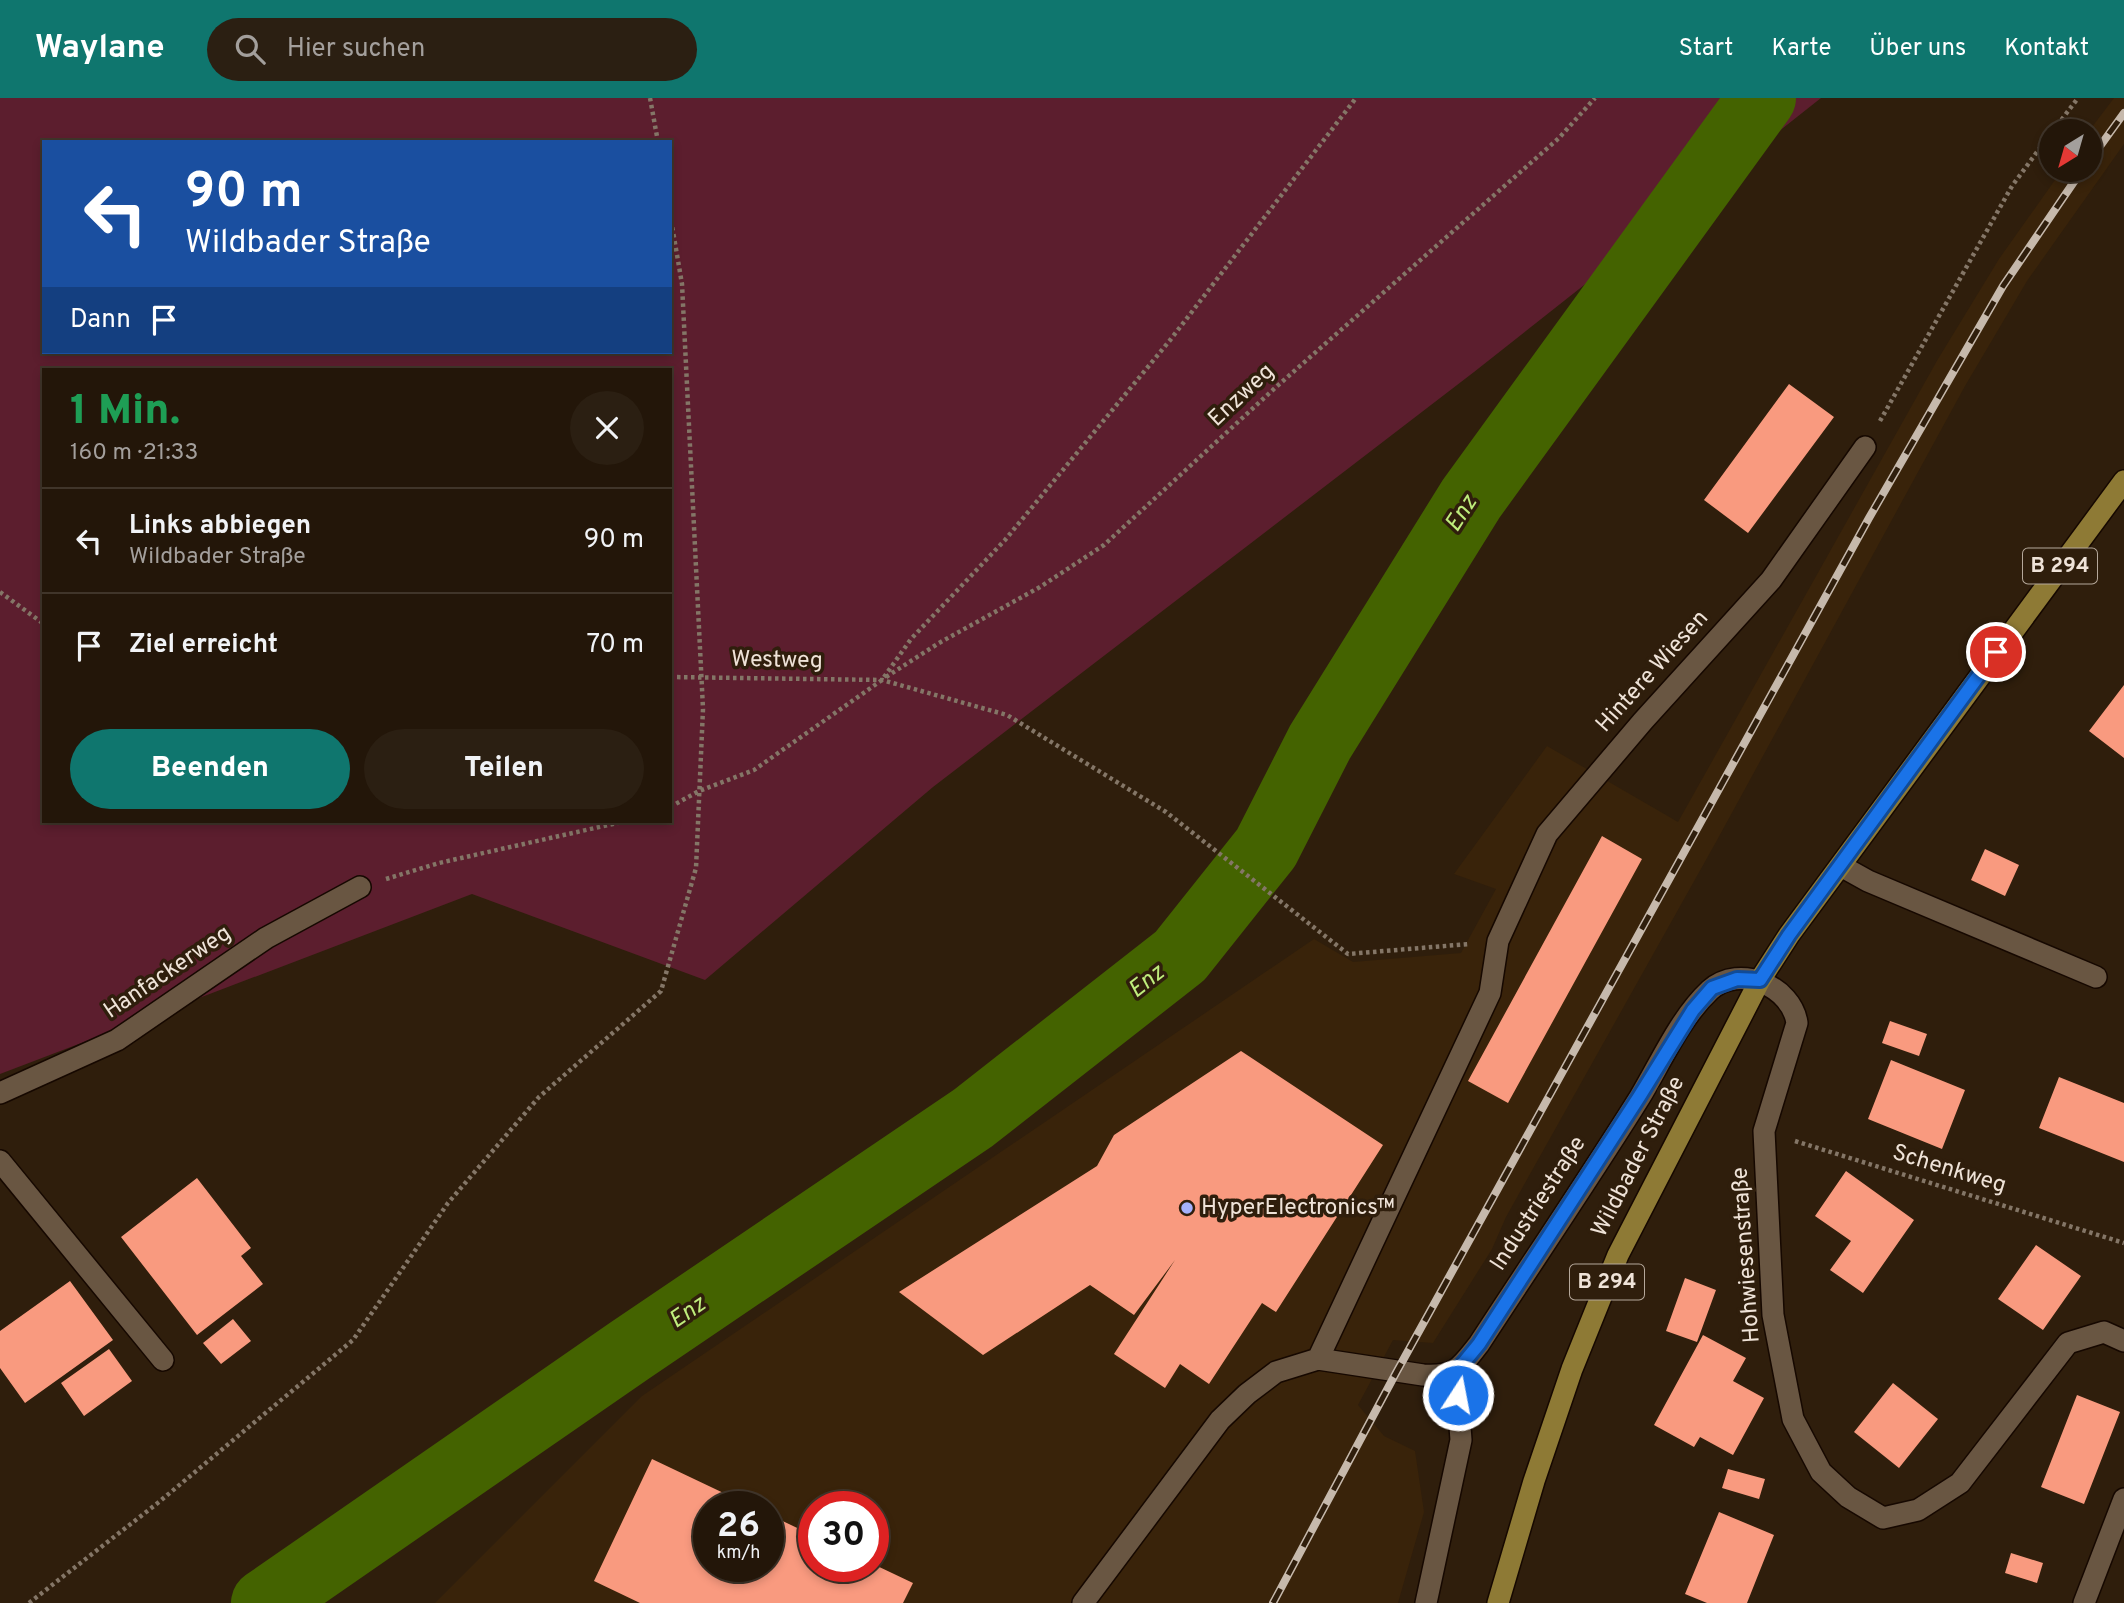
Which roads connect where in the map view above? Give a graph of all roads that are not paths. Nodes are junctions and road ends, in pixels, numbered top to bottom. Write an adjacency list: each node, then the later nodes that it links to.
1 (1866, 447): 10 (street, Hintere Wiesen)
2 (2124, 481): 3 (main road, Wildbader Straße / B 294)
3 (1841, 866): 5 (street); 6 (main road, Wildbader Straße / B 294)
4 (360, 887): 7 (street, Hanfackerweg)
5 (2096, 977)
6 (1760, 980): 9 (street, Hohwiesenstraße); 12 (street, Industriestraße); 16 (main road, Wildbader Straße / B 294)
7 (0, 1093)
8 (0, 1161): 11 (street)
9 (2124, 1340)
10 (1318, 1359): 12 (street); 14 (street)
11 (163, 1360)
12 (1456, 1372): 15 (street)
13 (2124, 1499): 17 (street)
14 (1083, 1603)
15 (1426, 1603)
16 (1498, 1603)
17 (2084, 1603)

